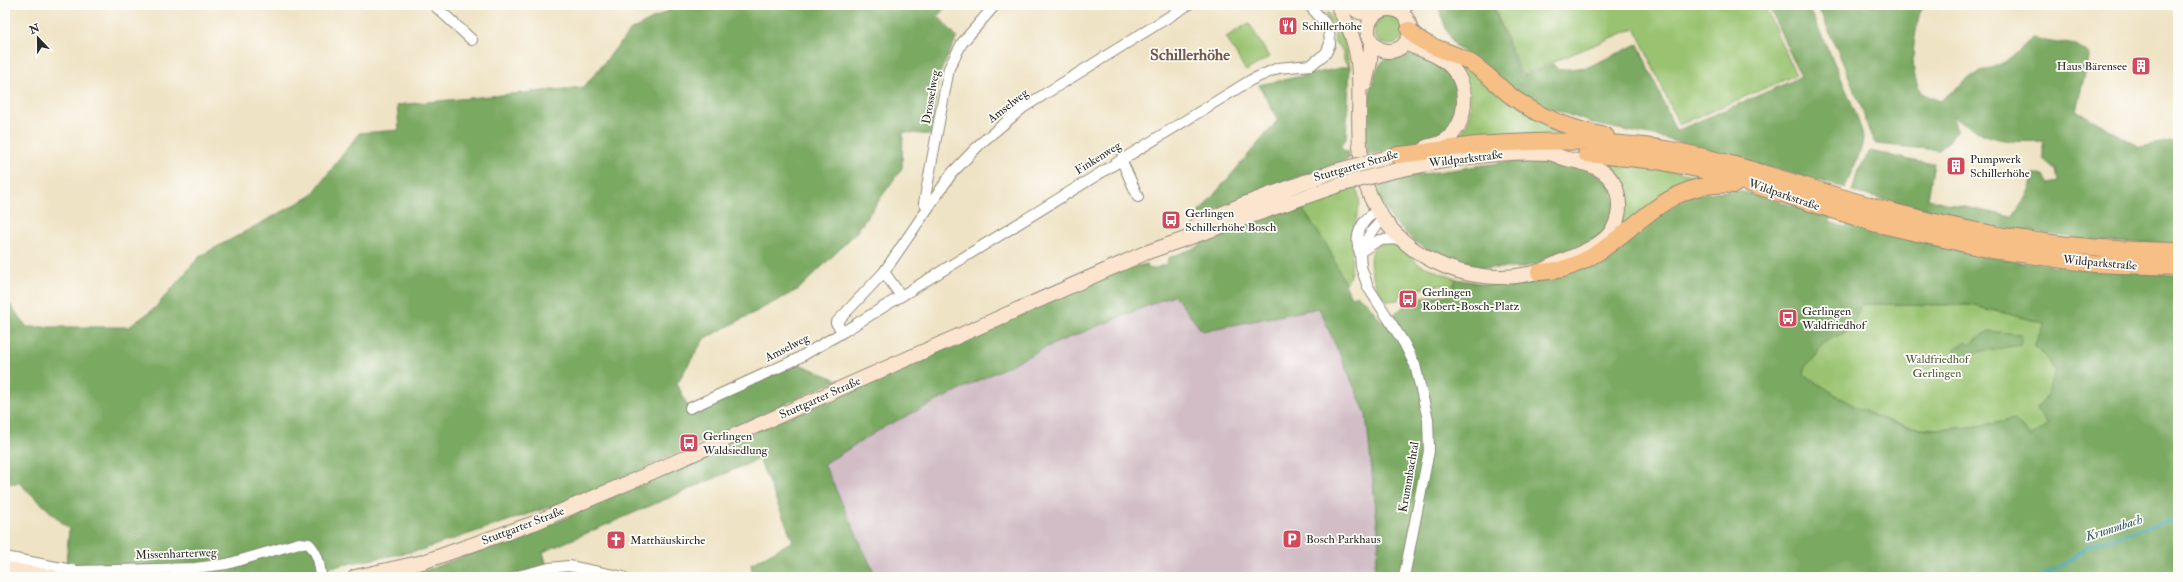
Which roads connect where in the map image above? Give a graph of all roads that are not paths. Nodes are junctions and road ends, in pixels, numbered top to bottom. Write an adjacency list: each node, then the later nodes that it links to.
1 (434, 5): 10 (street)
2 (995, 5): 23 (street, Drosselweg)
3 (1188, 5): 23 (street, Amselweg)
4 (1309, 5): 18 (street, Finkenweg)
5 (1341, 6): 7 (main road); 8 (main road); 13 (main road)
6 (1404, 9): 7 (main road); 9 (main road)
7 (1374, 15): 8 (main road)
8 (1370, 36): 11 (main road); 12 (main road)
9 (1407, 37): 11 (main road); 14 (highway); 17 (main road, Stuttgarter Straße)
10 (472, 40)
11 (1386, 51): 12 (main road)
12 (1368, 77): 13 (main road)
13 (1360, 98): 16 (main road)
14 (1628, 144): 17 (highway, Wildparkstraße); 24 (highway, Wildparkstraße)
15 (1549, 153): 19 (main road, Wildparkstraße); 21 (highway, Wildparkstraße); 32 (main road)
16 (1361, 156)
17 (1391, 157): 25 (main road, Stuttgarter Straße, bridge)
18 (1121, 159): 22 (street); 33 (street, Finkenweg)
19 (1389, 172): 25 (main road, Stuttgarter Straße, bridge)
20 (1366, 185): 26 (main road)
21 (1758, 188): 24 (highway, Wildparkstraße); 32 (highway)
22 (1138, 197)
23 (928, 206): 31 (street, Amselweg)
24 (1852, 208): 28 (highway, Wildparkstraße); 30 (highway, Wildparkstraße)
25 (1241, 212): 40 (main road, Stuttgarter Straße)
26 (1380, 215): 27 (main road); 29 (street)
27 (1401, 239): 29 (street); 32 (main road)
28 (2178, 252)
29 (1360, 253): 43 (street, Krummbachtal)
30 (2178, 268)
31 (884, 272): 33 (street); 34 (street, Amselweg)
32 (1539, 272)
33 (901, 296): 34 (street, Finkenweg)
34 (843, 332): 35 (street, Amselweg)
35 (690, 408)
36 (5, 557): 39 (street, Missenharterweg)
37 (5, 569): 38 (main road)
38 (53, 577)
39 (321, 577)
40 (355, 577)
41 (514, 577): 42 (street)
42 (623, 577)
43 (1404, 577)

